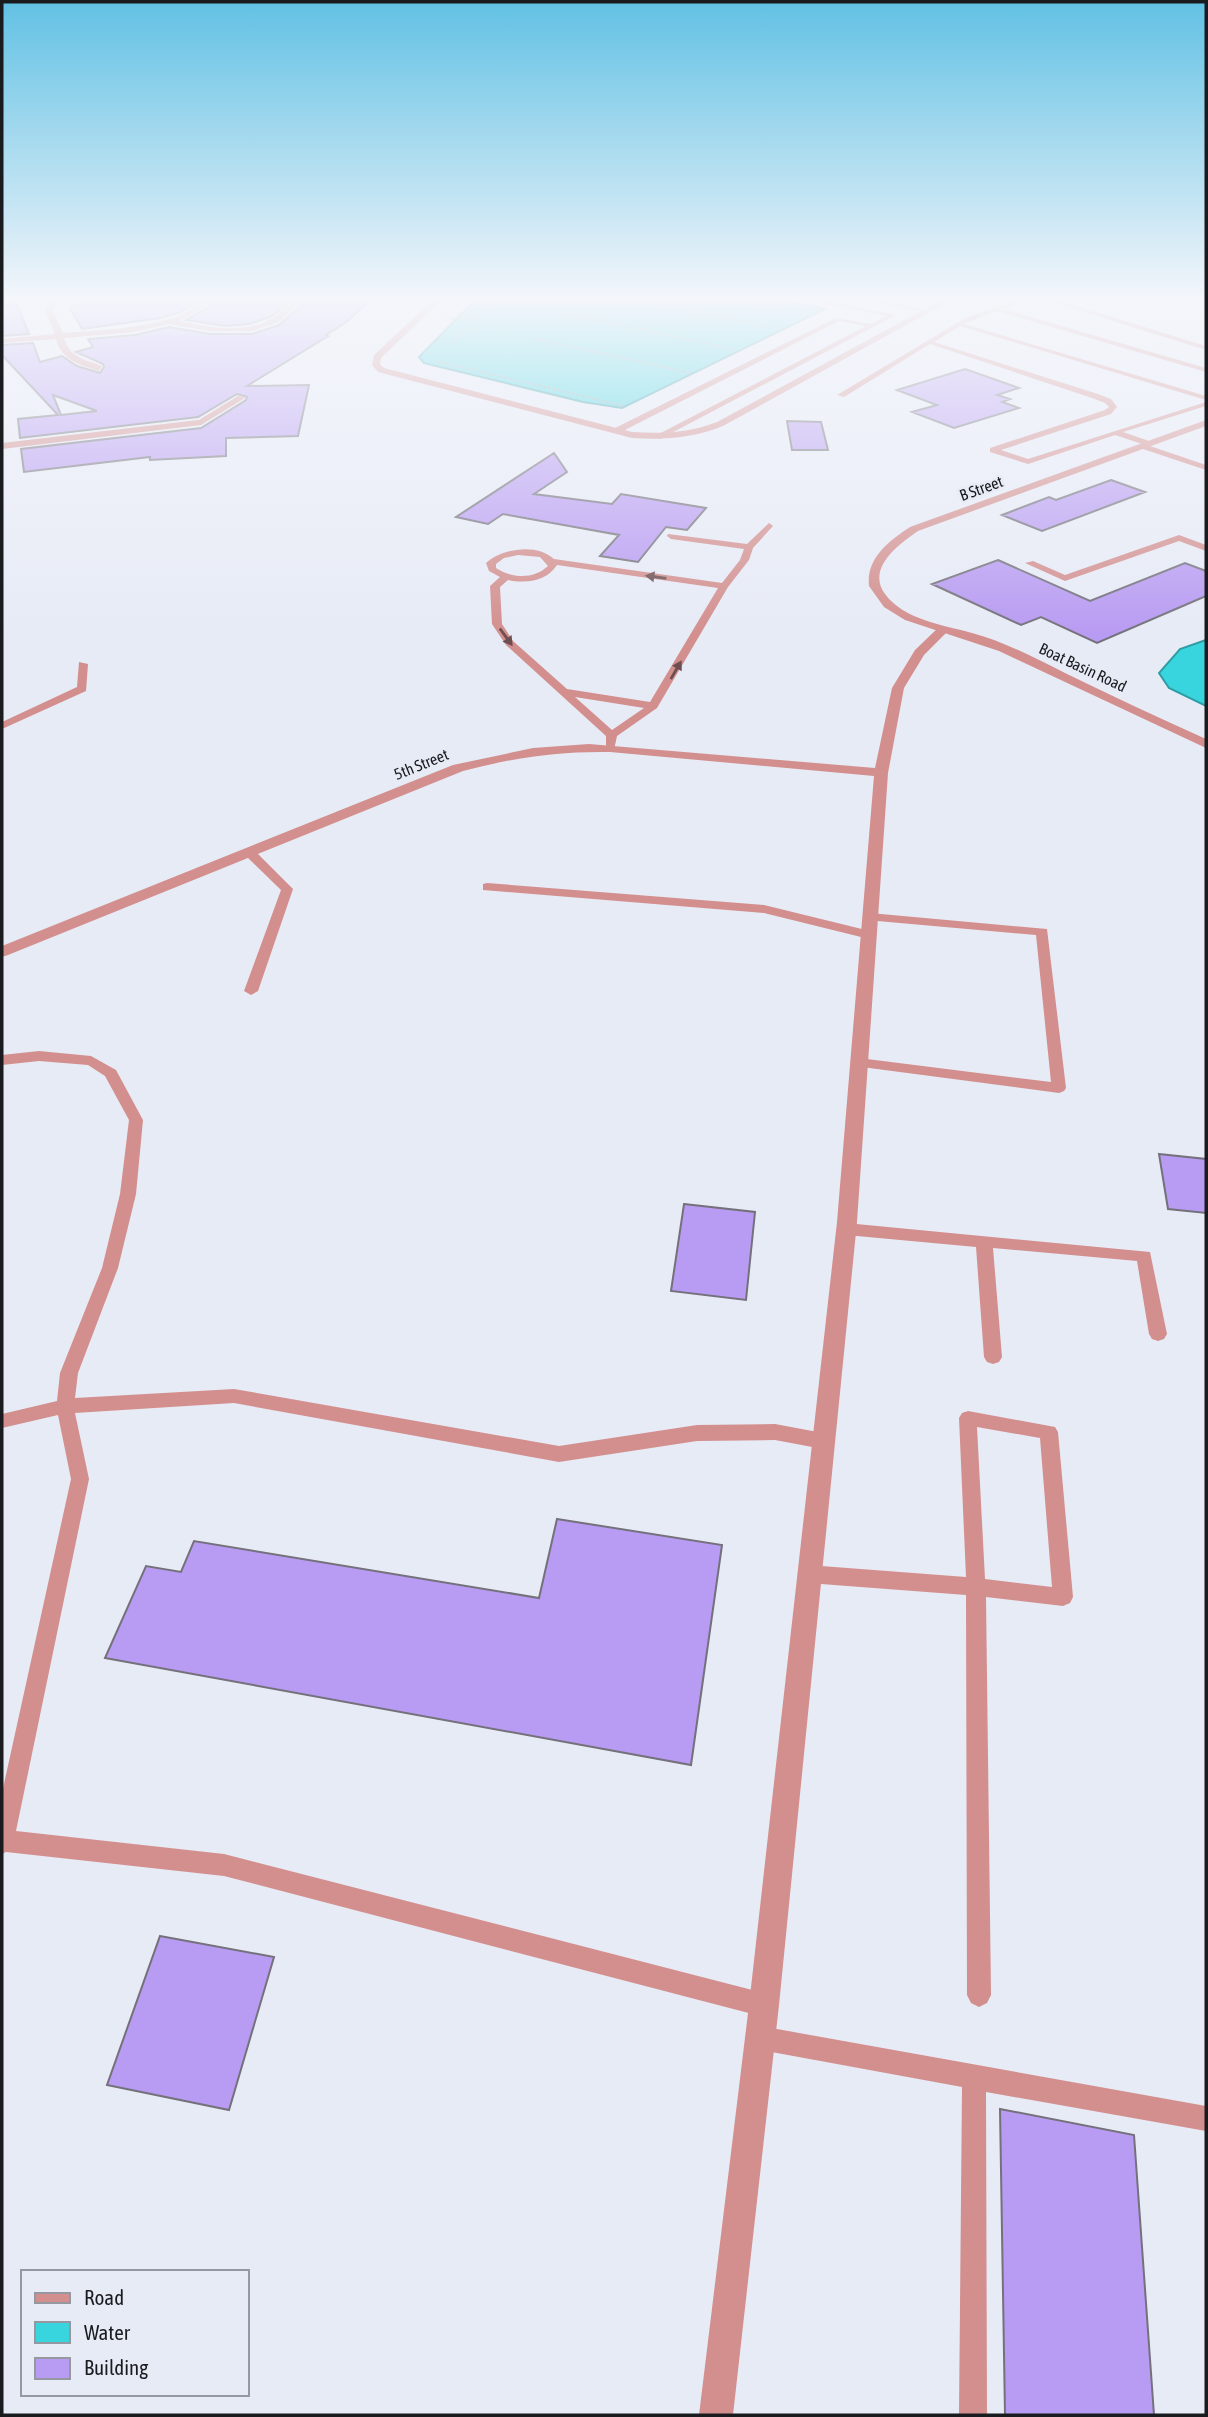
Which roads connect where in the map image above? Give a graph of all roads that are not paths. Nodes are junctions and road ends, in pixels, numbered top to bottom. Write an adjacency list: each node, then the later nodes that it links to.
1 (221, 410): 9 (lane)
2 (534, 410): 13 (street)
3 (658, 410): 13 (lane)
4 (710, 410): 15 (lane)
5 (746, 410): 15 (street)
6 (1110, 410): 8 (lane)
7 (1187, 410): 14 (lane)
8 (1083, 420): 11 (lane); 14 (lane)
9 (198, 423): 17 (street)
10 (1206, 423): 16 (street, B Street)
11 (1094, 424)
12 (1104, 428): 14 (lane)
13 (616, 431): 15 (street)
14 (1115, 432): 16 (lane)
15 (657, 437)
16 (1146, 445): 18 (lane); 27 (street, B Street)
17 (2, 446)
18 (1206, 468)
19 (769, 526): 21 (lane)
20 (671, 536): 21 (lane)
21 (749, 547): 26 (lane)
22 (1206, 548): 24 (lane)
23 (553, 562): 25 (lane); 25 (lane); 26 (lane, one-way to 23)
24 (1030, 563)
25 (506, 577): 29 (lane, one-way to 29)
26 (723, 586): 30 (lane, one-way to 26)
27 (943, 630): 33 (street, Boat Basin Road); 34 (street)
28 (83, 664): 31 (lane)
29 (564, 692): 30 (lane); 32 (lane)
30 (653, 706): 32 (lane)
31 (2, 726)
32 (611, 741): 34 (street, 5th Street); 35 (street, 5th Street)
33 (1206, 744)
34 (881, 773): 37 (street)
35 (249, 852): 38 (street, 5th Street); 39 (lane)
36 (487, 887): 37 (lane)
37 (870, 926): 41 (street); 41 (lane)
38 (2, 952)
39 (251, 991)
40 (2, 1060): 46 (lane)
41 (859, 1063): 42 (street)
42 (846, 1229): 43 (lane); 48 (street)
43 (984, 1242): 44 (lane); 45 (lane)
44 (1158, 1334)
45 (993, 1357)
46 (65, 1406): 47 (lane); 48 (lane); 51 (lane)
47 (2, 1421)
48 (822, 1441): 49 (street)
49 (808, 1574): 50 (lane); 53 (street)
50 (976, 1587): 50 (lane); 52 (lane)
51 (3, 1842): 53 (lane)
52 (979, 1995)
53 (764, 2005): 54 (street)
54 (760, 2038): 55 (lane); 57 (street)
55 (974, 2077): 56 (lane); 58 (lane)
56 (1206, 2119)
57 (716, 2415)
58 (973, 2415)

